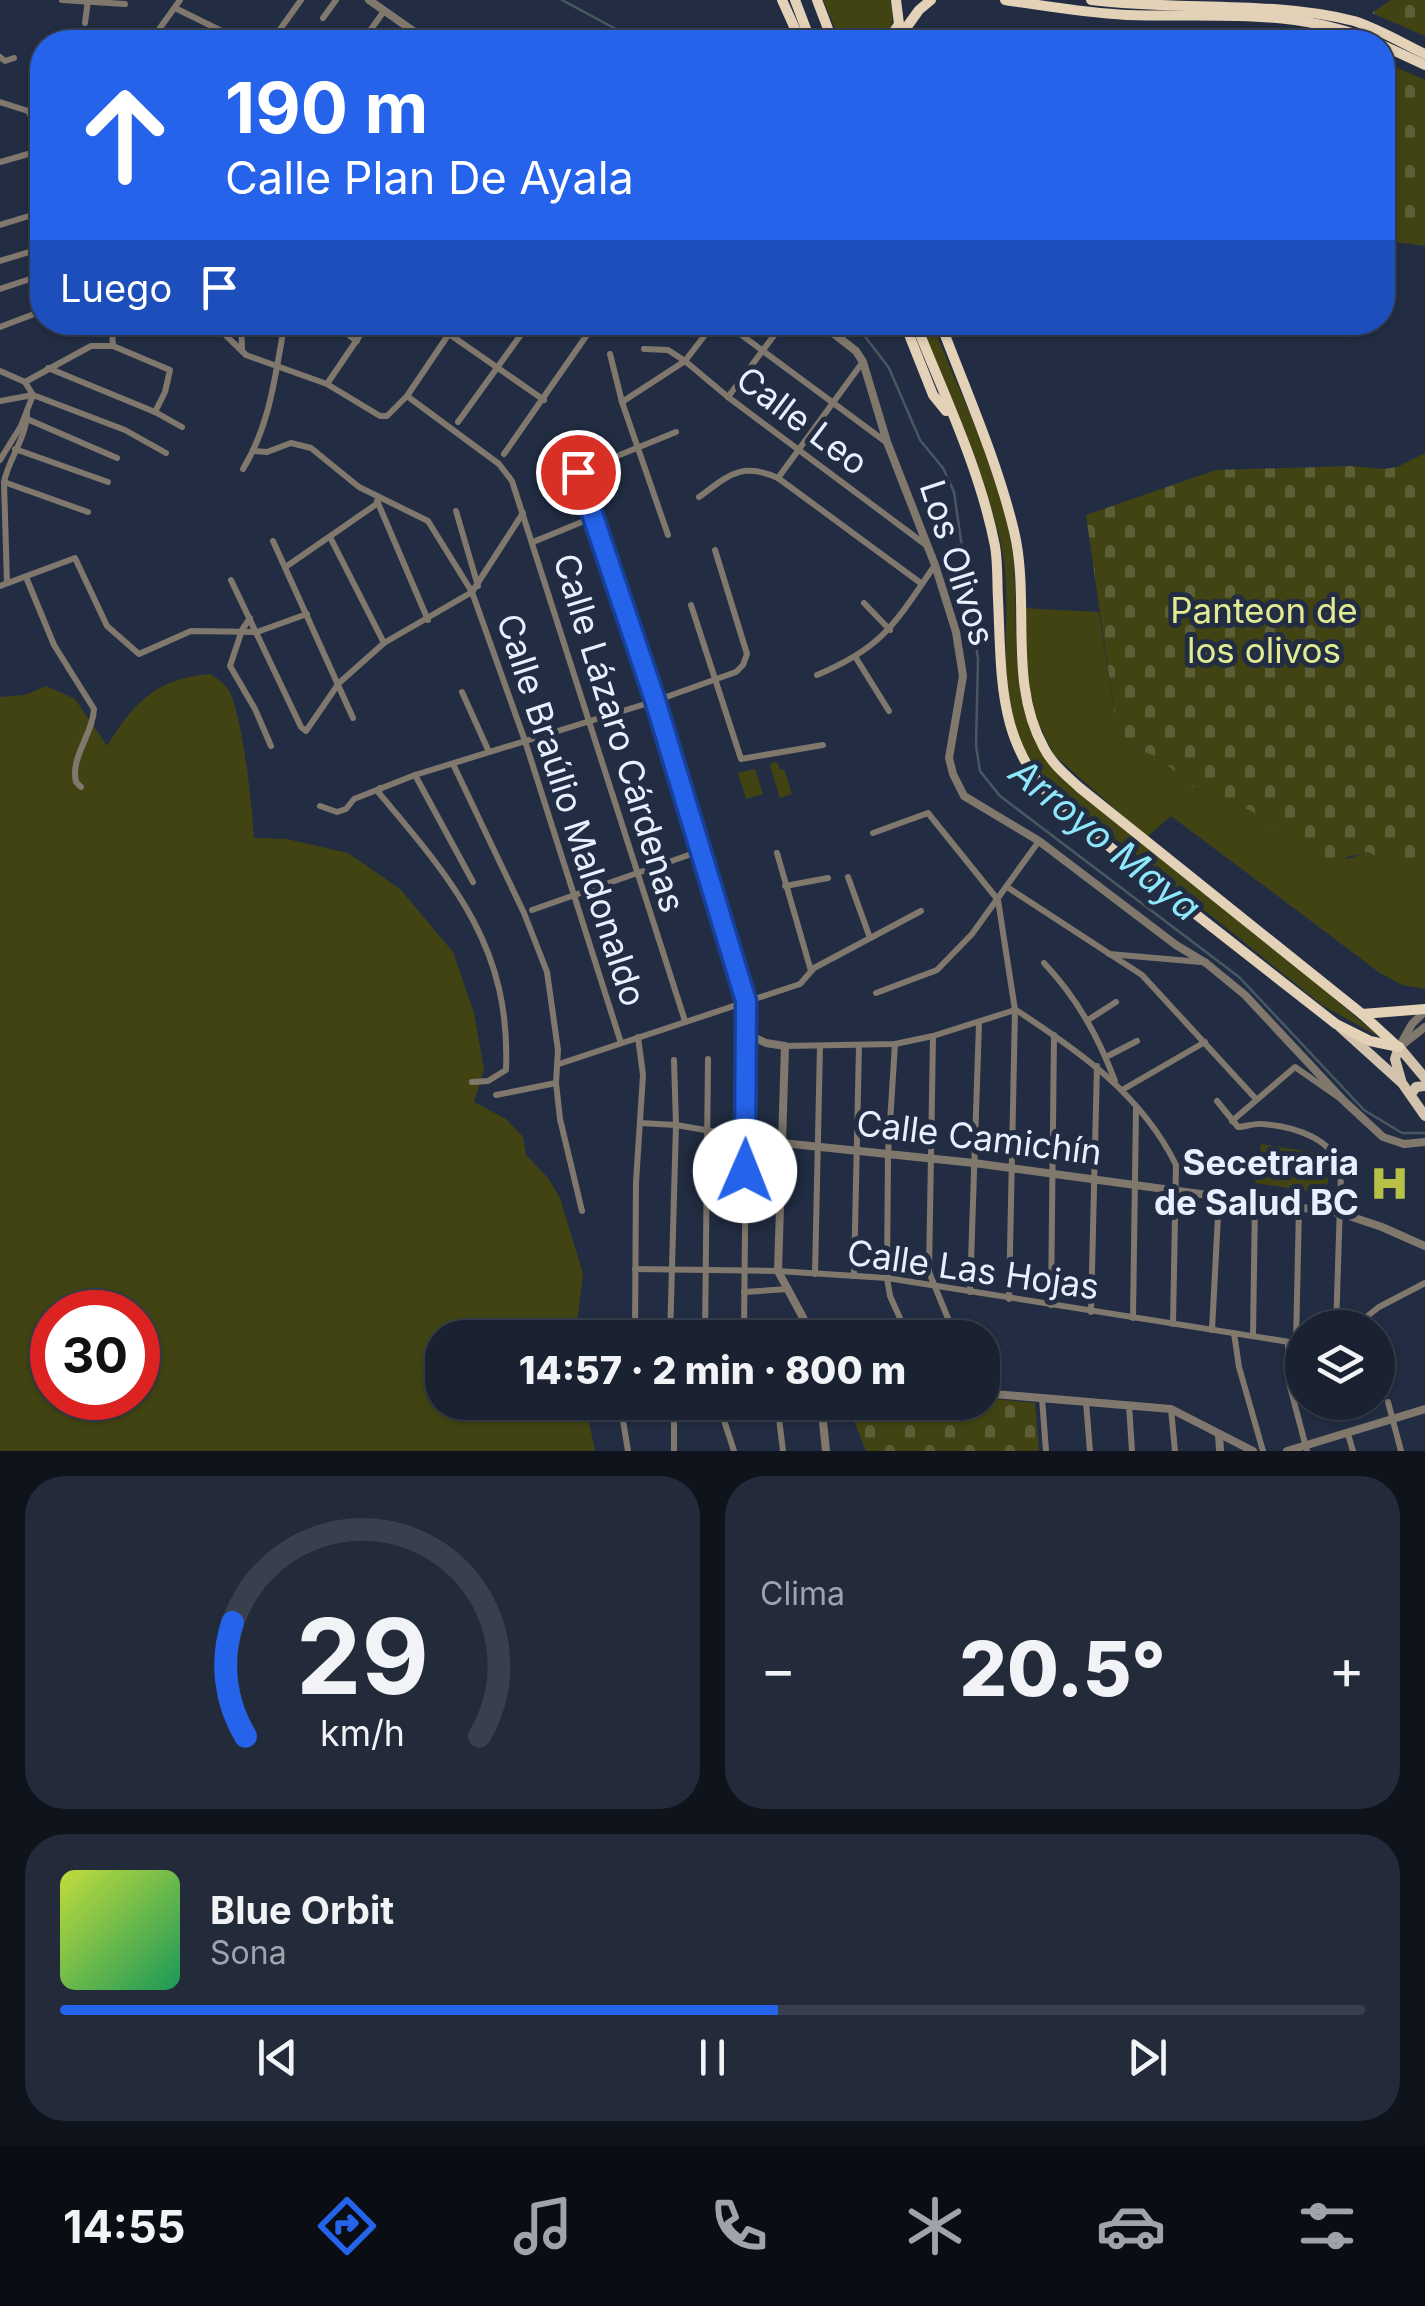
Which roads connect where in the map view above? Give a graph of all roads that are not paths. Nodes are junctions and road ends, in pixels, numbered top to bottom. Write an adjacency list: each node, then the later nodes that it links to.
1 (62, 0): 13 (street)
2 (180, 0): 16 (street)
3 (301, 0): 23 (street)
4 (336, 0): 19 (street)
5 (369, 0): 18 (street)
6 (782, 0): 26 (highway)
7 (794, 0): 27 (highway)
8 (896, 0): 30 (highway)
9 (931, 0): 31 (highway)
10 (1005, 0): 17 (highway)
11 (1025, 0): 17 (highway)
12 (1091, 0): 33 (highway)
13 (88, 1): 14 (street); 20 (street)
14 (126, 4)
15 (819, 6): 28 (highway); 29 (highway)
16 (175, 8): 21 (street); 22 (street)
17 (1064, 9): 32 (highway)
18 (384, 11): 24 (street); 25 (street)
19 (323, 18)
20 (85, 23)
21 (159, 30)
22 (220, 30)
23 (280, 30)
24 (371, 30)
25 (412, 30)
26 (795, 30)
27 (806, 30)
28 (828, 30)
29 (836, 30)
30 (894, 30)
31 (905, 30)
32 (1343, 30)
33 (1375, 30)
34 (1395, 40): 36 (highway)
35 (1395, 51): 39 (highway)
36 (1425, 54)
37 (0, 57): 38 (street)
38 (14, 58)
39 (1425, 65)
40 (0, 102): 41 (street)
41 (28, 111): 42 (street)
42 (30, 114)
43 (30, 153): 44 (street)
44 (0, 162)
45 (30, 216): 46 (street)
46 (0, 225)
47 (30, 252): 48 (street)
48 (0, 261)
49 (30, 279): 50 (street)
50 (0, 290)
51 (30, 316): 52 (street)
52 (0, 326)
53 (112, 335): 71 (street)
54 (226, 335): 73 (street)
55 (241, 335): 73 (street)
56 (282, 335): 78 (street)
57 (350, 335): 70 (street)
58 (360, 335): 70 (street)
59 (448, 335): 85 (street)
60 (450, 335): 80 (street)
61 (521, 335): 80 (street)
62 (587, 335): 87 (street)
63 (706, 335): 76 (street)
64 (741, 335): 74 (street)
65 (775, 335): 74 (street)
66 (836, 335): 77 (street)
67 (909, 335): 94 (highway)
68 (920, 335): 94 (highway)
69 (945, 335): 181 (highway)
70 (357, 340): 83 (street)
71 (113, 346): 79 (street); 91 (street)
72 (644, 349): 76 (street, Calle Leo)
73 (242, 350): 78 (street)
74 (763, 351): 86 (street); 90 (street)
75 (610, 354): 89 (street)
76 (685, 362): 86 (street, Calle Leo); 89 (street)
77 (863, 362): 90 (street); 97 (street, Los Olivos)
78 (277, 365): 83 (street); 100 (street)
79 (46, 368): 82 (street); 91 (street)
80 (497, 369): 87 (street); 93 (street)
81 (0, 371): 82 (street)
82 (25, 382): 84 (street)
83 (327, 384): 85 (street)
84 (33, 395): 88 (street); 92 (street); 102 (street)
85 (406, 396): 115 (street, Calle Lázaro Cárdenas)
86 (728, 398): 101 (street, Calle Leo)
87 (544, 400): 103 (street)
88 (0, 401)
89 (622, 402): 99 (street)
90 (834, 404): 97 (street); 101 (street)
91 (155, 412): 95 (street)
92 (26, 417): 98 (street); 104 (street); 105 (street)
93 (458, 422)
94 (954, 422): 185 (highway)
95 (182, 426)
96 (676, 432): 99 (street)
97 (887, 442): 121 (street, Los Olivos)
98 (16, 448): 109 (street); 110 (street)
99 (641, 448): 107 (street); 117 (street)
100 (254, 450): 106 (street); 112 (street)
101 (799, 450): 108 (street); 121 (street, Calle Leo)
102 (166, 454)
103 (504, 454)
104 (118, 458)
105 (0, 460)
106 (242, 469)
107 (578, 472): 116 (street)
108 (778, 478): 111 (street); 127 (street)
109 (2, 482): 114 (street); 128 (street)
110 (108, 482)
111 (699, 497)
112 (376, 500): 118 (street); 129 (street); 134 (street)
113 (456, 511): 129 (street, Calle Braúlio Maldonaldo)
114 (88, 512)
115 (523, 512): 120 (street, Calle Lázaro Cárdenas); 129 (street)
116 (594, 517): 120 (street); 144 (street)
117 (668, 535)
118 (330, 537): 123 (street); 138 (street)
119 (273, 541): 123 (street)
120 (533, 542): 147 (street, Calle Lázaro Cárdenas)
121 (926, 544): 124 (street, Los Olivos)
122 (715, 550): 141 (street)
123 (287, 566): 132 (street)
124 (935, 566): 127 (street); 158 (street, Los Olivos)
125 (26, 577): 128 (street); 135 (street); 154 (street)
126 (232, 580): 133 (street)
127 (922, 584): 136 (street)
128 (4, 585)
129 (475, 589): 134 (street); 148 (street, Calle Braúlio Maldonaldo)
130 (864, 603): 136 (street)
131 (690, 604): 141 (street)
132 (307, 614): 137 (street); 142 (street)
133 (250, 618): 135 (street); 137 (street)
134 (428, 620): 138 (street)
135 (242, 630): 137 (street); 150 (street)
136 (890, 630): 139 (street)
137 (256, 632): 142 (street)
138 (384, 644): 142 (street)
139 (856, 658): 140 (street); 145 (street)
140 (817, 675)
141 (715, 680): 144 (street); 149 (street)
142 (339, 683): 146 (street)
143 (462, 692): 151 (street)
144 (655, 700): 147 (street); 159 (street)
145 (889, 711)
146 (353, 718)
147 (590, 720): 148 (street); 161 (street, Calle Lázaro Cárdenas)
148 (525, 741): 151 (street); 167 (street, Calle Braúlio Maldonaldo)
149 (824, 745)
150 (271, 746)
151 (489, 752): 152 (street)
152 (453, 764): 153 (street); 199 (street)
153 (416, 775): 155 (street); 164 (street)
154 (82, 787)
155 (380, 788): 156 (street); 207 (street)
156 (320, 806)
157 (872, 832): 168 (street)
158 (1038, 841): 166 (street); 173 (street, Los Olivos)
159 (700, 851): 161 (street); 177 (street)
160 (777, 852): 165 (street)
161 (636, 874): 167 (street); 183 (street, Calle Lázaro Cárdenas)
162 (848, 877): 171 (street)
163 (828, 878): 165 (street)
164 (473, 882)
165 (785, 886): 175 (street)
166 (1007, 887): 168 (street); 172 (street)
167 (574, 894): 169 (street); 193 (street, Calle Braúlio Maldonaldo)
168 (998, 900): 176 (street); 179 (street)
169 (532, 910)
170 (921, 911): 171 (street)
171 (870, 938): 175 (street)
172 (1108, 954): 173 (street); 192 (street)
173 (1206, 963): 217 (street, Los Olivos)
174 (1044, 964): 182 (street)
175 (811, 972): 177 (street)
176 (876, 993)
177 (746, 1001): 183 (street); 187 (street)
178 (1116, 1002): 182 (street)
179 (1015, 1010): 184 (street); 188 (street); 232 (street)
180 (1425, 1010): 181 (highway); 198 (street)
181 (1362, 1014): 198 (highway)
182 (1088, 1020): 201 (street)
183 (685, 1021): 190 (street)
184 (979, 1023): 189 (street); 231 (street)
185 (1336, 1024): 198 (highway); 210 (main road)
186 (1425, 1028): 198 (street)
187 (747, 1034): 195 (street); 224 (street)
188 (1054, 1035): 205 (street); 233 (street)
189 (933, 1036): 194 (street); 230 (street)
190 (638, 1037): 193 (street); 221 (street)
191 (1138, 1041): 201 (street)
192 (1204, 1042): 212 (street); 215 (street)
193 (622, 1043): 200 (street)
194 (895, 1044): 197 (street); 229 (street)
195 (786, 1046): 196 (street); 225 (street)
196 (820, 1046): 197 (street); 227 (street)
197 (859, 1046): 228 (street)
198 (1398, 1048): 206 (main road); 210 (main road)
199 (558, 1050): 200 (street); 204 (street)
200 (577, 1057): 204 (street)
201 (1106, 1058): 208 (street)
202 (708, 1059): 223 (street)
203 (674, 1060): 222 (street)
204 (559, 1064): 209 (street)
205 (1096, 1066): 208 (street); 234 (street)
206 (1425, 1078)
207 (472, 1082)
208 (1115, 1082): 212 (street)
209 (556, 1083): 214 (street); 240 (street)
210 (1402, 1083): 213 (main road)
211 (1425, 1086): 213 (main road)
212 (1122, 1090): 218 (street)
213 (1411, 1094): 219 (main road)
214 (496, 1095)
215 (1256, 1099): 217 (street); 220 (street)
216 (1216, 1101): 220 (street)
217 (1344, 1101): 226 (street, Los Olivos)
218 (1136, 1108): 235 (street); 236 (street)
219 (1425, 1116)
220 (1232, 1121): 241 (street)
221 (640, 1122): 222 (street, Calle Camichín); 243 (street)
222 (676, 1125): 223 (street, Calle Camichín); 244 (street)
223 (709, 1130): 224 (street, Calle Camichín); 245 (street)
224 (746, 1138): 225 (street, Calle Camichín); 246 (street)
225 (782, 1142): 227 (street, Calle Camichín); 247 (street)
226 (1425, 1142)
227 (817, 1146): 228 (street, Calle Camichín); 248 (street)
228 (854, 1151): 229 (street, Calle Camichín); 249 (street)
229 (888, 1154): 230 (street, Calle Camichín); 250 (street)
230 (933, 1158): 231 (street, Calle Camichín); 252 (street)
231 (974, 1163): 232 (street, Calle Camichín); 255 (street)
232 (1010, 1168): 233 (street, Calle Camichín); 256 (street)
233 (1051, 1174): 234 (street, Calle Camichín); 257 (street)
234 (1093, 1180): 235 (street, Calle Camichín); 261 (street)
235 (1134, 1185): 236 (street, Calle Camichín); 262 (street)
236 (1175, 1192): 237 (street, Calle Camichín); 270 (street)
237 (1219, 1196): 238 (street, Calle Camichín); 271 (street)
238 (1255, 1202): 239 (street, Calle Camichín); 273 (street)
239 (1298, 1207): 241 (street, Calle Camichín); 258 (street)
240 (582, 1212)
241 (1340, 1213): 242 (street, Calle Camichín); 259 (street)
242 (1425, 1246)
243 (635, 1269): 244 (street, Calle Las Hojas); 263 (street)
244 (670, 1269): 245 (street, Calle Las Hojas); 264 (street)
245 (707, 1269): 246 (street, Calle Las Hojas); 265 (street)
246 (742, 1271): 247 (street, Calle Las Hojas); 254 (street)
247 (778, 1272): 248 (street, Calle Las Hojas); 253 (street)
248 (815, 1274): 249 (street, Calle Las Hojas)
249 (854, 1276): 250 (street, Calle Las Hojas)
250 (887, 1278): 252 (street, Calle Las Hojas); 268 (street)
251 (1425, 1283): 260 (street)
252 (934, 1284): 255 (street, Calle Las Hojas); 269 (street)
253 (790, 1289): 254 (street); 267 (street)
254 (744, 1292): 266 (street)
255 (970, 1292): 256 (street, Calle Las Hojas)
256 (1008, 1298): 257 (street, Calle Las Hojas)
257 (1051, 1306): 261 (street, Calle Las Hojas)
258 (1296, 1310)
259 (1337, 1310)
260 (1374, 1310)
261 (1091, 1312): 262 (street, Calle Las Hojas)
262 (1133, 1318): 270 (street, Calle Las Hojas)
263 (635, 1320)
264 (670, 1320)
265 (705, 1320)
266 (744, 1320)
267 (805, 1320)
268 (901, 1320)
269 (949, 1320)
270 (1174, 1324): 271 (street, Calle Las Hojas)
271 (1212, 1330): 272 (street, Calle Las Hojas)
272 (1234, 1333): 273 (street, Calle Las Hojas); 303 (street)
273 (1254, 1336): 274 (street, Calle Las Hojas)
274 (1285, 1341)
275 (1000, 1394): 276 (street)
276 (1042, 1398): 277 (street); 297 (street)
277 (1086, 1402): 278 (street); 298 (street)
278 (1129, 1405): 279 (street); 299 (street)
279 (1171, 1409): 290 (street); 300 (street)
280 (1425, 1409): 281 (street)
281 (1395, 1419)
282 (623, 1420): 292 (street)
283 (674, 1420): 293 (street)
284 (724, 1420): 294 (street)
285 (779, 1420): 295 (street)
286 (823, 1420): 296 (street)
287 (1299, 1420): 291 (street)
288 (1392, 1420): 289 (street); 306 (street)
289 (1348, 1434): 291 (street); 305 (street)
290 (1219, 1435): 301 (street); 302 (street)
291 (1306, 1449): 304 (street)
292 (628, 1451)
293 (674, 1451)
294 (734, 1451)
295 (783, 1451)
296 (826, 1451)
297 (1046, 1451)
298 (1090, 1451)
299 (1132, 1451)
300 (1175, 1451)
301 (1220, 1451)
302 (1252, 1451)
303 (1263, 1451)
304 (1287, 1451)
305 (1353, 1451)
306 (1401, 1451)

